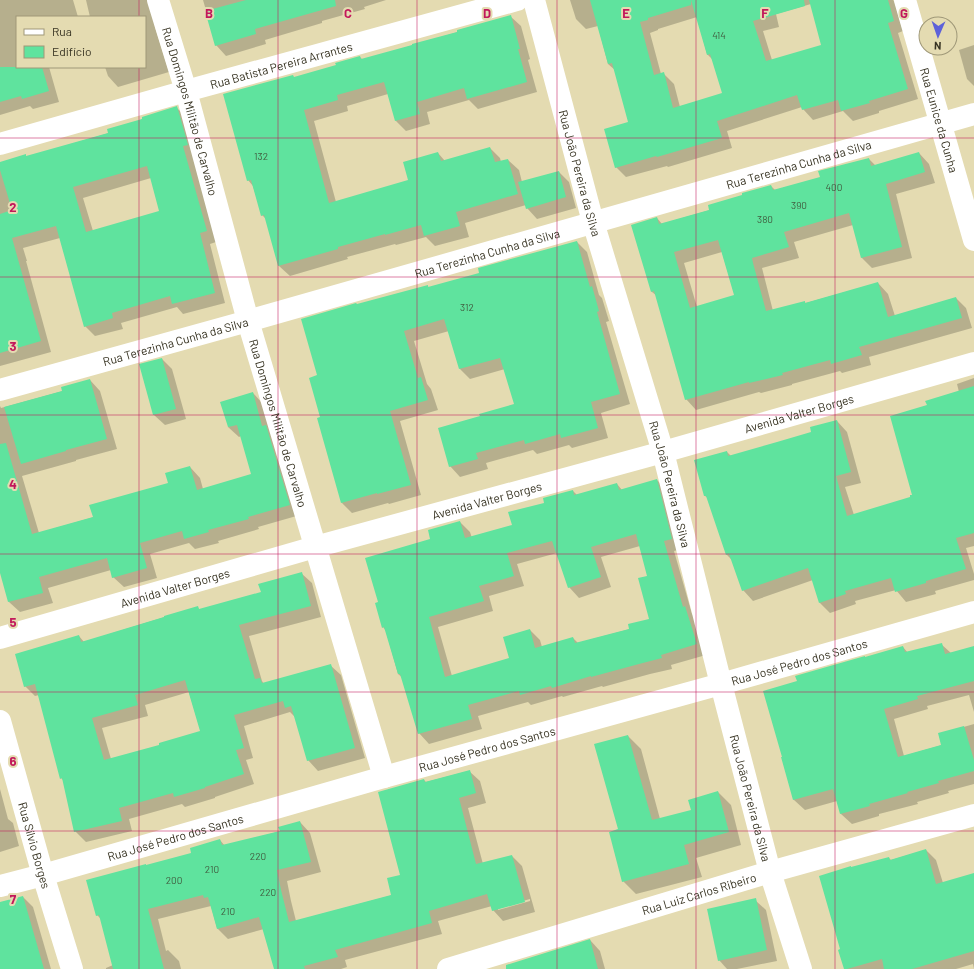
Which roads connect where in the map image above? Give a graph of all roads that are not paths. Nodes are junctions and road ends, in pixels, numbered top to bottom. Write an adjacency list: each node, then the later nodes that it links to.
1 (158, 0): 5 (street, Rua Domingos Militão de Carvalho)
2 (517, 0): 5 (street, Rua Batista Pereira Arrantes)
3 (534, 0): 9 (street, Rua João Pereira da Silva)
4 (905, 0): 7 (street, Rua Eunice da Cunha)
5 (186, 91): 8 (street, Rua Batista Pereira Arrantes); 11 (street, Rua Domingos Militão de Carvalho)
6 (974, 114): 7 (street, Rua Terezinha Cunha da Silva)
7 (941, 124): 9 (street, Rua Terezinha Cunha da Silva); 10 (street, Rua Eunice da Cunha)
8 (0, 144)
9 (593, 222): 11 (street, Rua Terezinha Cunha da Silva); 14 (street, Rua João Pereira da Silva)
10 (974, 240)
11 (248, 320): 13 (street, Rua Terezinha Cunha da Silva); 15 (street, Rua Domingos Militão de Carvalho)
12 (974, 362): 14 (street, Avenida Valter Borges)
13 (0, 390)
14 (662, 452): 15 (street, Avenida Valter Borges); 18 (street, Rua João Pereira da Silva)
15 (315, 547): 17 (street, Avenida Valter Borges); 20 (street, Rua Domingos Militão de Carvalho)
16 (974, 612): 18 (street, Rua José Pedro dos Santos)
17 (0, 638)
18 (721, 684): 20 (street, Rua José Pedro dos Santos); 22 (street, Rua João Pereira da Silva)
19 (0, 721): 23 (street, Rua Sílvio Borges)
20 (384, 777): 23 (street, Rua José Pedro dos Santos)
21 (974, 815): 22 (street, Rua Luiz Carlos Ribeiro)
22 (770, 872): 26 (street, Rua Luiz Carlos Ribeiro); 27 (street, Rua João Pereira da Silva)
23 (43, 875): 24 (street, Rua José Pedro dos Santos); 25 (street, Rua Sílvio Borges)
24 (0, 886)
25 (72, 969)
26 (448, 969)
27 (801, 969)

